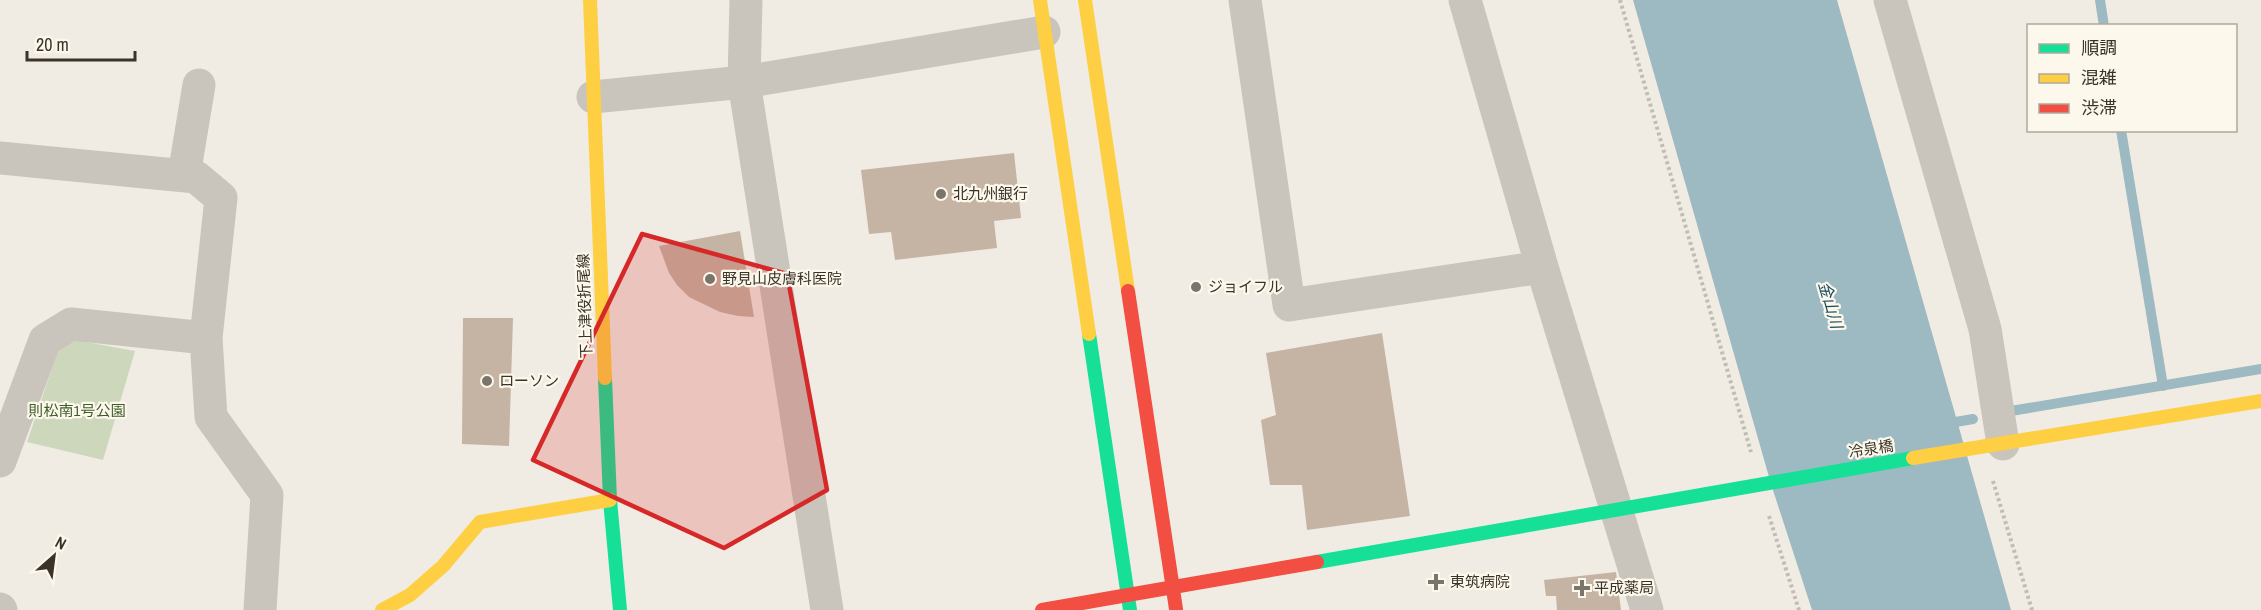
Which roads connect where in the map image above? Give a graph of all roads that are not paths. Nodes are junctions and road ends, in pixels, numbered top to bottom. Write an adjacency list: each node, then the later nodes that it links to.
1 (590, 0): 11 (street, 下上津役折尾線)
2 (746, 0): 9 (street)
3 (1040, 0): 8 (street)
4 (1085, 0): 21 (street)
5 (1245, 0): 14 (street)
6 (1465, 0): 14 (street)
7 (1890, 0): 17 (street)
8 (1044, 33): 9 (street); 22 (street)
9 (744, 82): 11 (street); 26 (street)
10 (199, 85): 13 (street)
11 (593, 96): 19 (street, 下上津役折尾線)
12 (0, 158): 13 (street)
13 (184, 175): 15 (street)
14 (1542, 267): 20 (street)
15 (206, 338): 18 (street); 23 (street)
16 (2261, 401): 17 (street, 冷泉橋)
17 (1992, 446): 20 (street, 冷泉橋)
18 (0, 461)
19 (610, 500): 24 (street); 25 (street, 下上津役折尾線)
20 (1617, 509): 21 (street, 冷泉橋); 30 (street)
21 (1172, 588): 22 (street, 冷泉橋); 29 (street)
22 (1128, 596): 27 (street, 冷泉橋); 28 (street)
23 (260, 610)
24 (382, 610)
25 (620, 610)
26 (827, 610)
27 (1042, 610)
28 (1130, 610)
29 (1176, 610)
30 (1647, 610)

